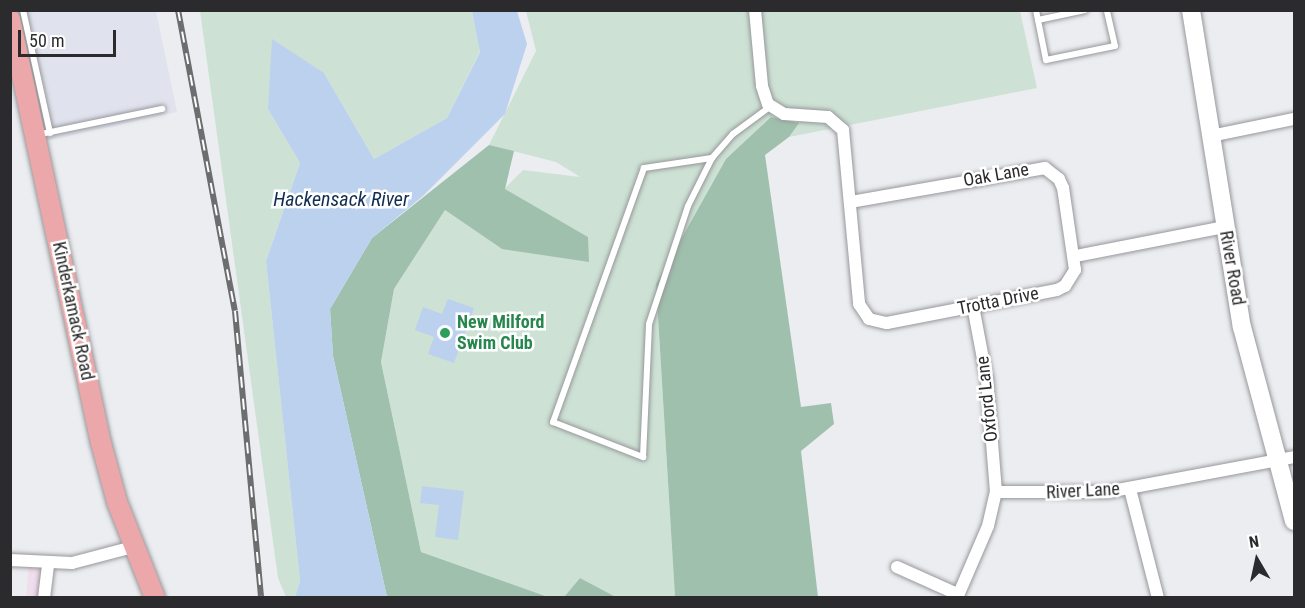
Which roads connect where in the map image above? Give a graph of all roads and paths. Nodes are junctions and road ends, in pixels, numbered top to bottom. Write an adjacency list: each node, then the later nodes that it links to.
1 (23, 10): 13 (lane)
2 (755, 10): 10 (street)
3 (1036, 10): 9 (lane)
4 (1085, 10): 7 (lane)
5 (1107, 10): 9 (lane)
6 (1191, 10): 14 (main road, River Road)
7 (1077, 11): 9 (lane)
8 (10, 19): 13 (main road, Kinderkamack Road)
9 (1038, 20)
10 (771, 106): 15 (lane); 16 (street, Trotta Drive)
11 (162, 109): 13 (lane)
12 (1294, 119): 14 (street)
13 (43, 134): 24 (main road, Kinderkamack Road)
14 (1211, 136): 17 (main road, River Road)
15 (712, 158): 15 (lane)
16 (850, 202): 18 (street, Oak Lane); 19 (street, Trotta Drive)
17 (1224, 227): 18 (street); 20 (main road, River Road)
18 (1076, 256): 19 (street, Trotta Drive)
19 (973, 306): 22 (street, Oxford Lane)
20 (1286, 457): 21 (street, River Lane); 23 (main road, River Road)
21 (1130, 489): 22 (street, River Lane); 31 (street)
22 (996, 492): 28 (street)
23 (1294, 521)
24 (133, 547): 26 (street); 30 (main road, Kinderkamack Road)
25 (10, 560): 26 (street)
26 (48, 565): 29 (street)
27 (897, 567): 28 (street)
28 (957, 596)
29 (44, 597)
30 (155, 597)
31 (1158, 597)

